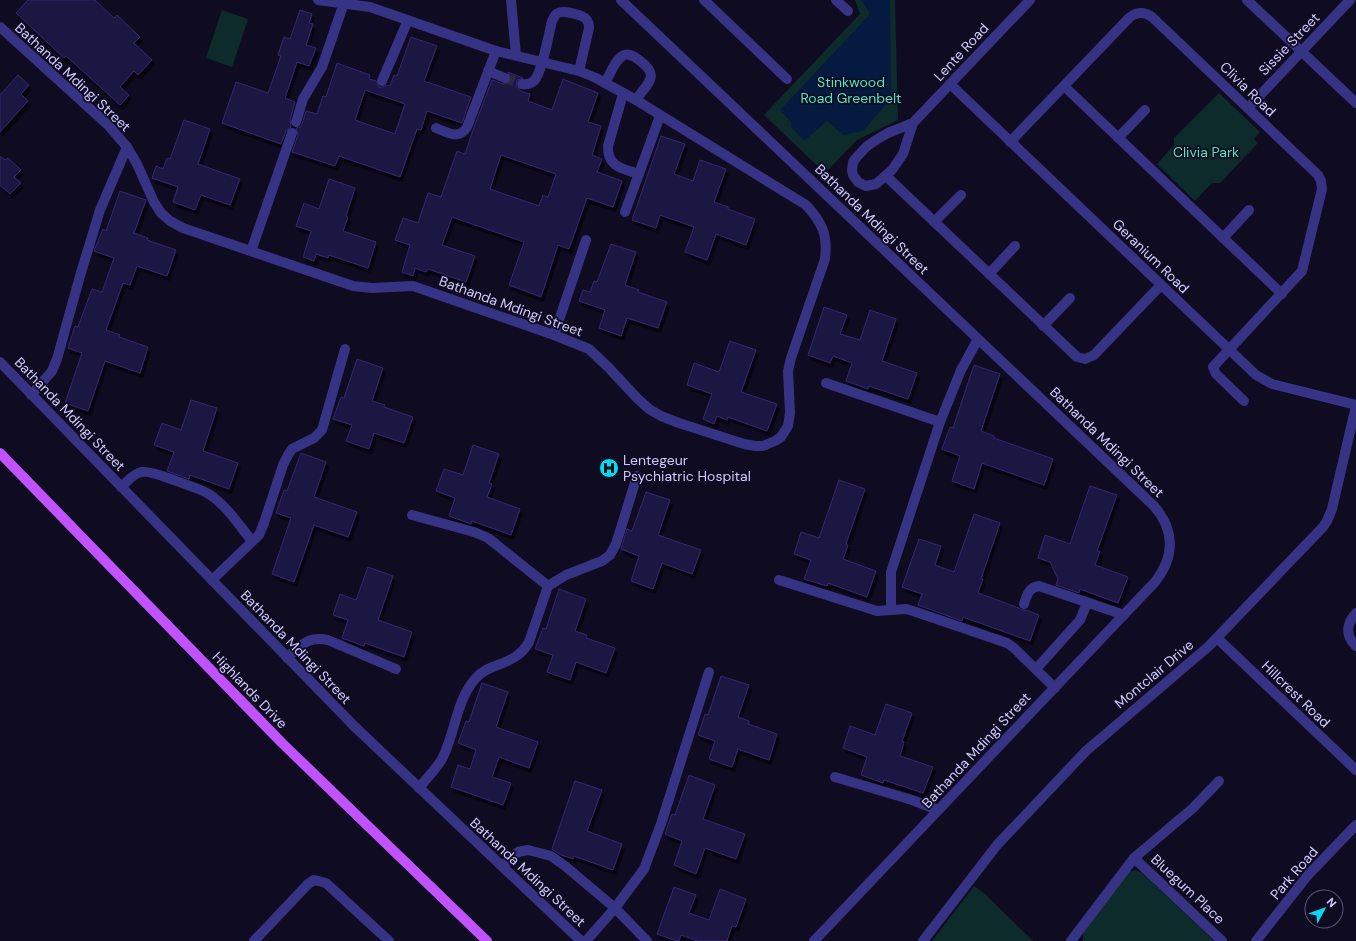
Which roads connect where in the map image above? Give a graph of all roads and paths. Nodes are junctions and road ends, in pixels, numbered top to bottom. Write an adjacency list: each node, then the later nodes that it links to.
1 (318, 0): 9 (street, Bathanda Mdingi Street)
2 (511, 0): 15 (street)
3 (620, 0): 55 (street, Bathanda Mdingi Street)
4 (704, 0): 20 (street)
5 (836, 0): 10 (street)
6 (1030, 0): 24 (street, Lente Road)
7 (1247, 0): 14 (street)
8 (1350, 0): 14 (street, Sissie Street)
9 (344, 3): 11 (street, Bathanda Mdingi Street); 32 (street)
10 (848, 11)
11 (408, 20): 13 (street, Bathanda Mdingi Street); 21 (street)
12 (0, 27): 38 (street, Bathanda Mdingi Street)
13 (496, 51): 15 (street, Bathanda Mdingi Street); 17 (street)
14 (1301, 51): 28 (street); 29 (street, Sissie Street)
15 (516, 55): 16 (street, Bathanda Mdingi Street)
16 (542, 61): 18 (street, Bathanda Mdingi Street); 18 (street); 23 (street)
17 (488, 71): 19 (street); 34 (street)
18 (579, 71): 22 (street, Bathanda Mdingi Street)
19 (505, 78)
20 (787, 79)
21 (382, 81)
22 (605, 83): 26 (street, Bathanda Mdingi Street); 27 (street)
23 (522, 84)
24 (950, 84): 33 (street, Lente Road); 37 (street, Geranium Road)
25 (1064, 86): 29 (street, Clivia Road); 36 (street); 37 (street, Clivia Road)
26 (623, 94): 27 (street, Bathanda Mdingi Street); 39 (street)
27 (636, 100): 31 (street, Bathanda Mdingi Street)
28 (1356, 103)
29 (1248, 108): 51 (street, Clivia Road)
30 (1144, 110): 36 (street)
31 (660, 116): 39 (street); 54 (street, Bathanda Mdingi Street)
32 (296, 122)
33 (913, 123): 40 (street, Lente Road); 40 (street, Lente Road)
34 (436, 128)
35 (292, 133): 48 (street)
36 (1118, 138): 45 (street)
37 (1010, 142): 50 (street, Geranium Road)
38 (127, 147): 48 (street, Bathanda Mdingi Street); 60 (street)
39 (639, 174): 43 (street)
40 (886, 176): 44 (street)
41 (961, 195): 44 (street)
42 (1249, 210): 45 (street)
43 (625, 212)
44 (934, 222): 49 (street)
45 (1223, 238): 51 (street)
46 (586, 240): 54 (street)
47 (1015, 246): 49 (street)
48 (251, 251): 54 (street, Bathanda Mdingi Street)
49 (989, 274): 53 (street)
50 (1161, 285): 53 (street); 57 (street, Geranium Road)
51 (1282, 294): 57 (street, Clivia Road)
52 (1070, 298): 53 (street)
53 (1043, 326)
54 (554, 335)
55 (978, 339): 63 (street); 76 (street, Bathanda Mdingi Street)
56 (345, 349): 68 (street)
57 (1228, 349): 61 (street, Clivia Road); 62 (street, Geranium Road)
58 (0, 362): 60 (street, Bathanda Mdingi Street)
59 (826, 383): 63 (street)
60 (31, 395): 66 (street, Bathanda Mdingi Street)
61 (1244, 401)
62 (1356, 405): 77 (street, Montclair Drive)
63 (940, 422): 74 (street)
64 (0, 453): 95 (main road, Highlands Drive)
65 (637, 476): 71 (street)
66 (121, 487): 68 (street); 69 (street, Bathanda Mdingi Street)
67 (412, 515): 71 (street)
68 (252, 541): 69 (street)
69 (212, 580): 79 (street, Bathanda Mdingi Street)
70 (779, 580): 74 (street)
71 (548, 586): 87 (street)
72 (1087, 603): 73 (street); 76 (street); 81 (street)
73 (1024, 604)
74 (891, 610): 81 (street)
75 (1356, 613): 78 (street)
76 (1124, 615): 83 (street, Bathanda Mdingi Street)
77 (1217, 638): 84 (street, Hillcrest Road); 100 (street, Montclair Drive)
78 (1356, 646)
79 (287, 658): 80 (street); 87 (street, Bathanda Mdingi Street)
80 (396, 669)
81 (1036, 670): 83 (street)
82 (709, 672): 92 (street)
83 (1055, 688): 88 (street, Bathanda Mdingi Street)
84 (1356, 770)
85 (835, 777): 88 (street)
86 (1219, 781): 90 (street, Bluegum Place)
87 (419, 788): 91 (street, Bathanda Mdingi Street)
88 (938, 810): 99 (street, Bathanda Mdingi Street)
89 (1356, 825): 103 (street, Park Road)
90 (1134, 858): 101 (street, Bluegum Place); 102 (street, Bluegum Place)
91 (502, 866): 92 (street); 96 (street, Bathanda Mdingi Street)
92 (615, 908): 97 (street); 98 (street)
93 (258, 940): 94 (street)
94 (389, 941)
95 (487, 941)
96 (581, 941)
97 (586, 941)
98 (647, 941)
99 (814, 941)
100 (923, 941)
101 (1071, 941)
102 (1222, 941)
103 (1256, 941)

